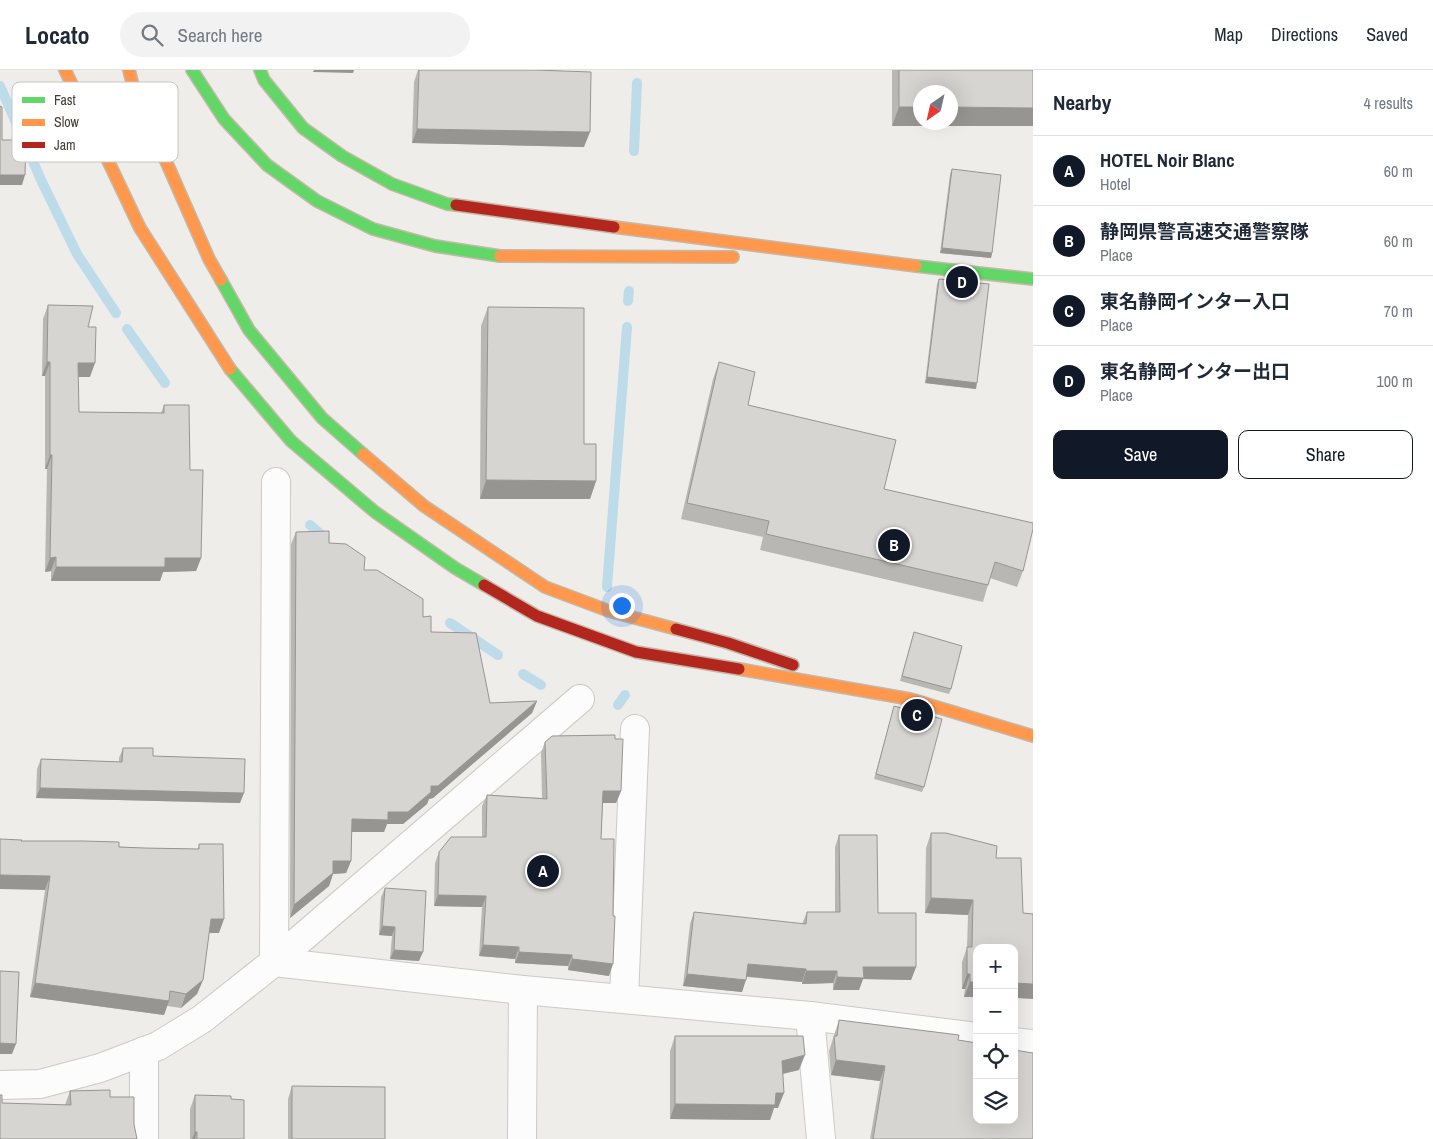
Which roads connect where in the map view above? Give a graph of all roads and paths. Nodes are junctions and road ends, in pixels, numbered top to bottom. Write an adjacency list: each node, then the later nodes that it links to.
1 (65, 70): 4 (highway)
2 (192, 70): 7 (highway)
3 (260, 70): 7 (highway)
4 (71, 82)
5 (109, 162): 10 (highway)
6 (166, 162): 10 (highway)
7 (839, 257): 8 (highway)
8 (1033, 279)
9 (276, 482): 16 (street)
10 (867, 690): 12 (highway)
11 (580, 699): 16 (street)
12 (1002, 727): 14 (highway); 15 (highway)
13 (635, 729): 18 (street)
14 (1033, 731)
15 (1033, 736)
16 (274, 962): 17 (street); 23 (street)
17 (523, 990): 18 (street); 26 (street)
18 (624, 999): 19 (street)
19 (810, 1016): 20 (street); 27 (street)
20 (973, 1036)
21 (1018, 1042): 22 (street)
22 (1033, 1044)
23 (144, 1051): 24 (street); 25 (street)
24 (0, 1085)
25 (144, 1139)
26 (522, 1139)
27 (821, 1139)

